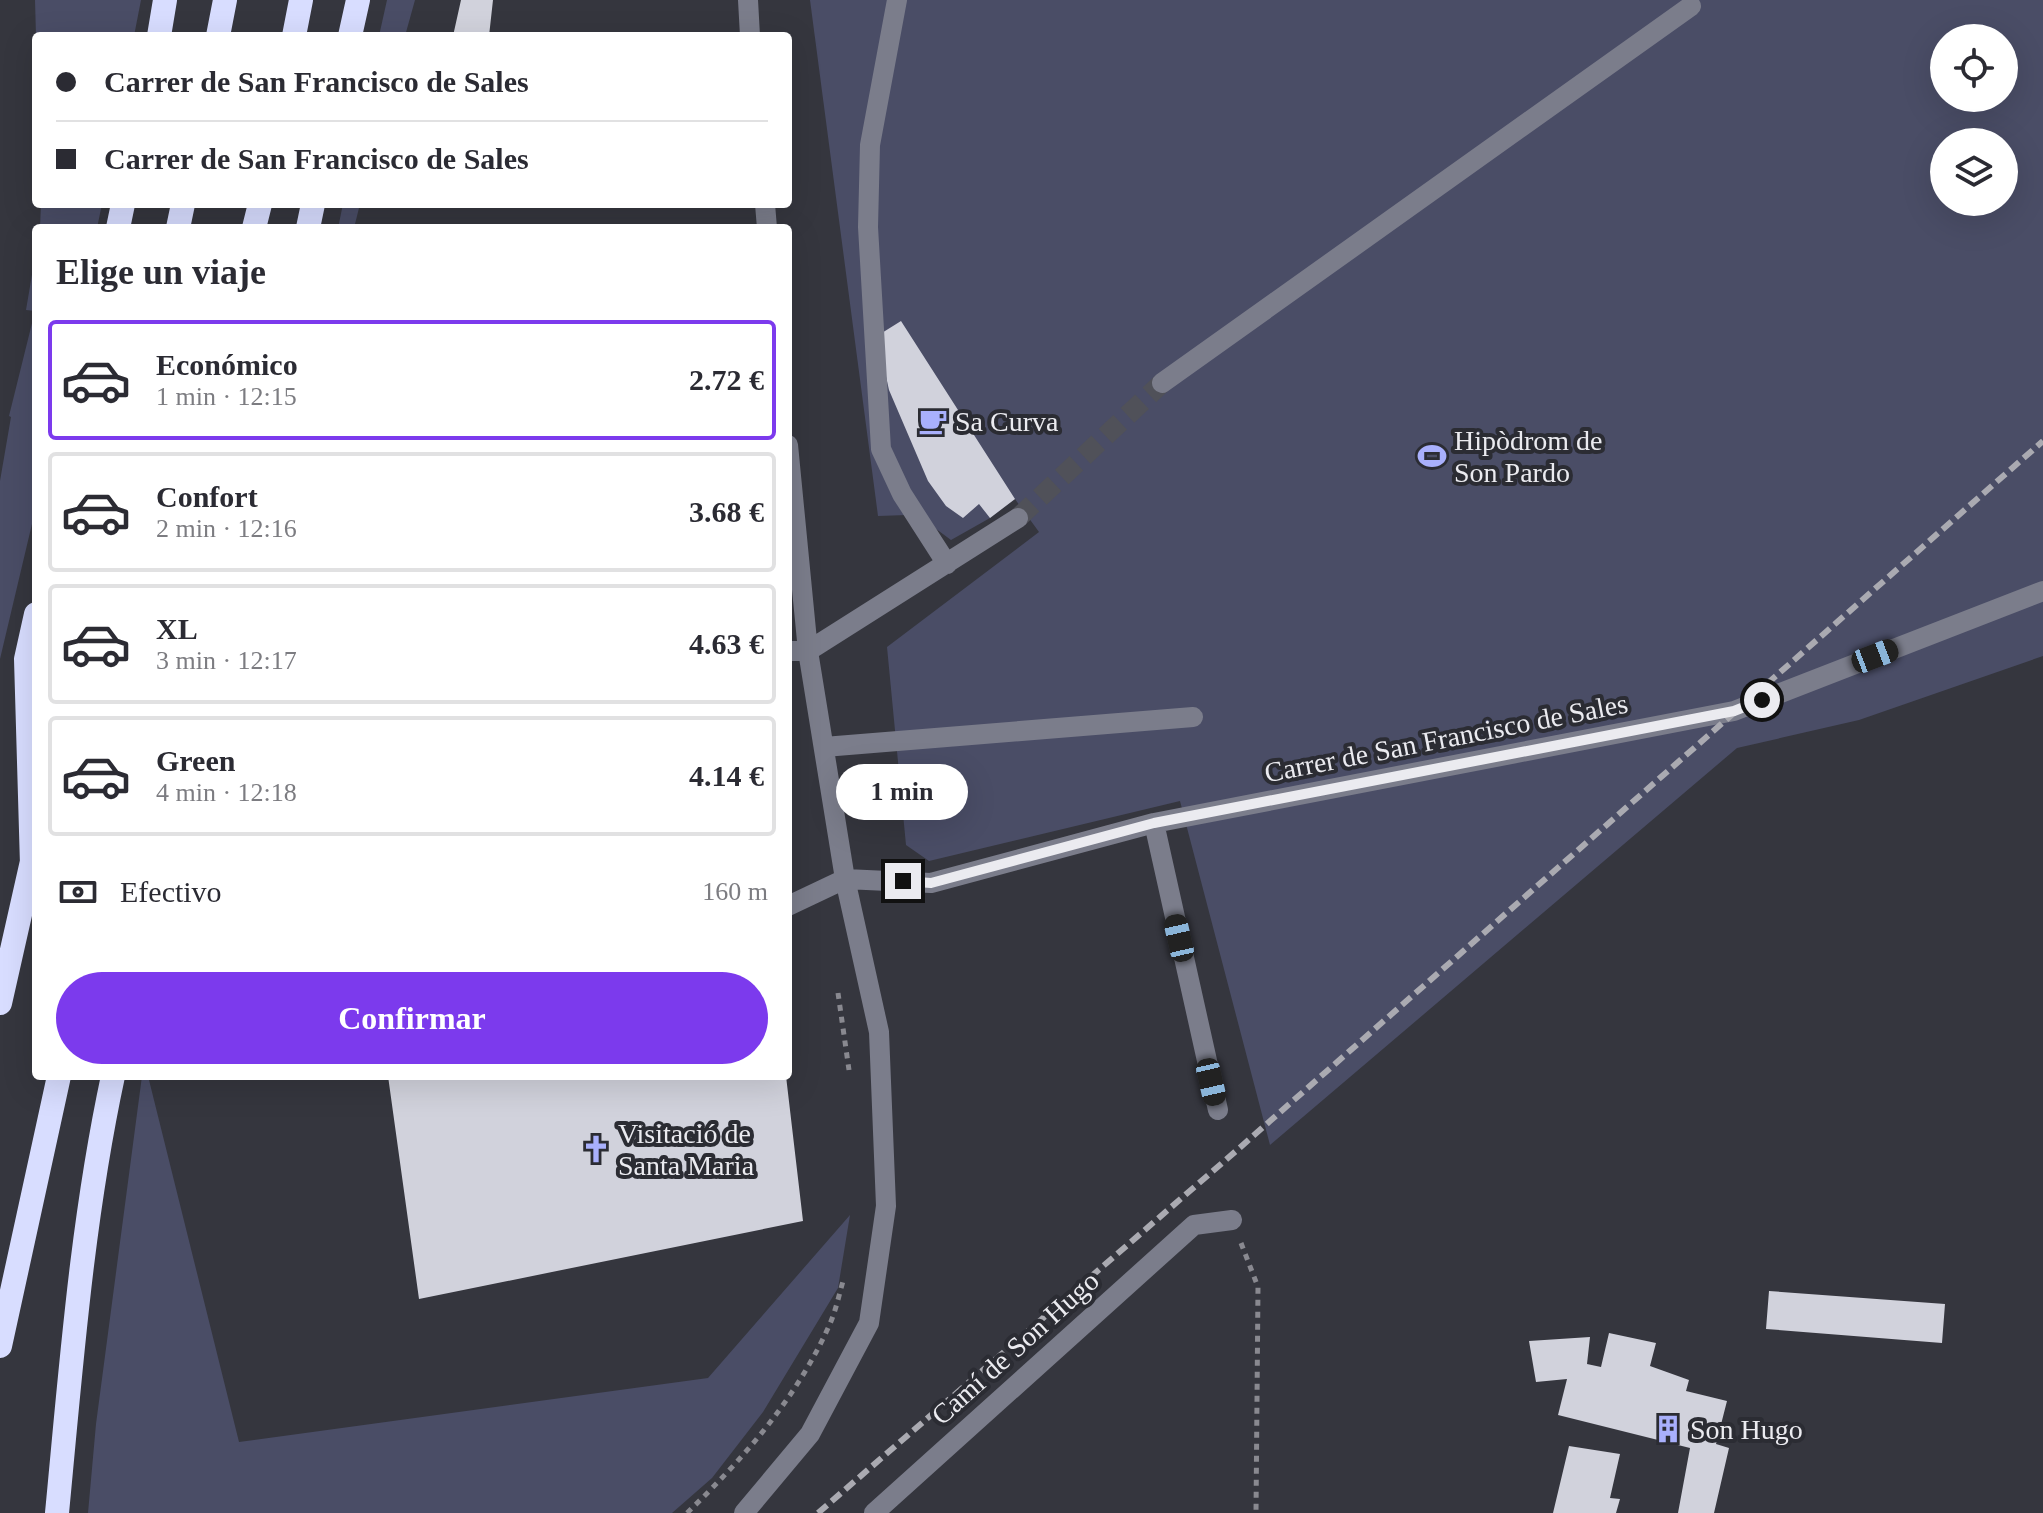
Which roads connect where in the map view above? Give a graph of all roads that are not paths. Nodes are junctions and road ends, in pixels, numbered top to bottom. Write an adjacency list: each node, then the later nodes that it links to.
1 (165, 0): 8 (highway)
2 (225, 0): 9 (highway)
3 (301, 0): 10 (highway)
4 (358, 0): 11 (highway)
5 (748, 0): 12 (street)
6 (897, 0): 16 (street)
7 (1691, 6): 13 (street)
8 (160, 32)
9 (219, 32)
10 (295, 32)
11 (351, 32)
12 (750, 32)
13 (1162, 383)
14 (1018, 518): 16 (street)
15 (792, 527): 19 (street)
16 (947, 564): 19 (street)
17 (2043, 591): 23 (street, Carrer de San Francisco de Sales)
18 (32, 632): 22 (highway)
19 (798, 651): 21 (street)
20 (1193, 717): 21 (street)
21 (824, 747): 25 (street)
22 (32, 806)
23 (1154, 823): 25 (street, Carrer de San Francisco de Sales); 30 (street)
24 (32, 864): 27 (highway)
25 (845, 879): 26 (street, Carrer de San Francisco de Sales); 34 (street)
26 (792, 904)
27 (0, 1003)
28 (58, 1080): 32 (highway)
29 (112, 1080): 33 (highway)
30 (1218, 1110)
31 (1232, 1220): 35 (street, Camí de Son Hugo)
32 (0, 1346)
33 (57, 1513)
34 (744, 1513)
35 (874, 1513)

